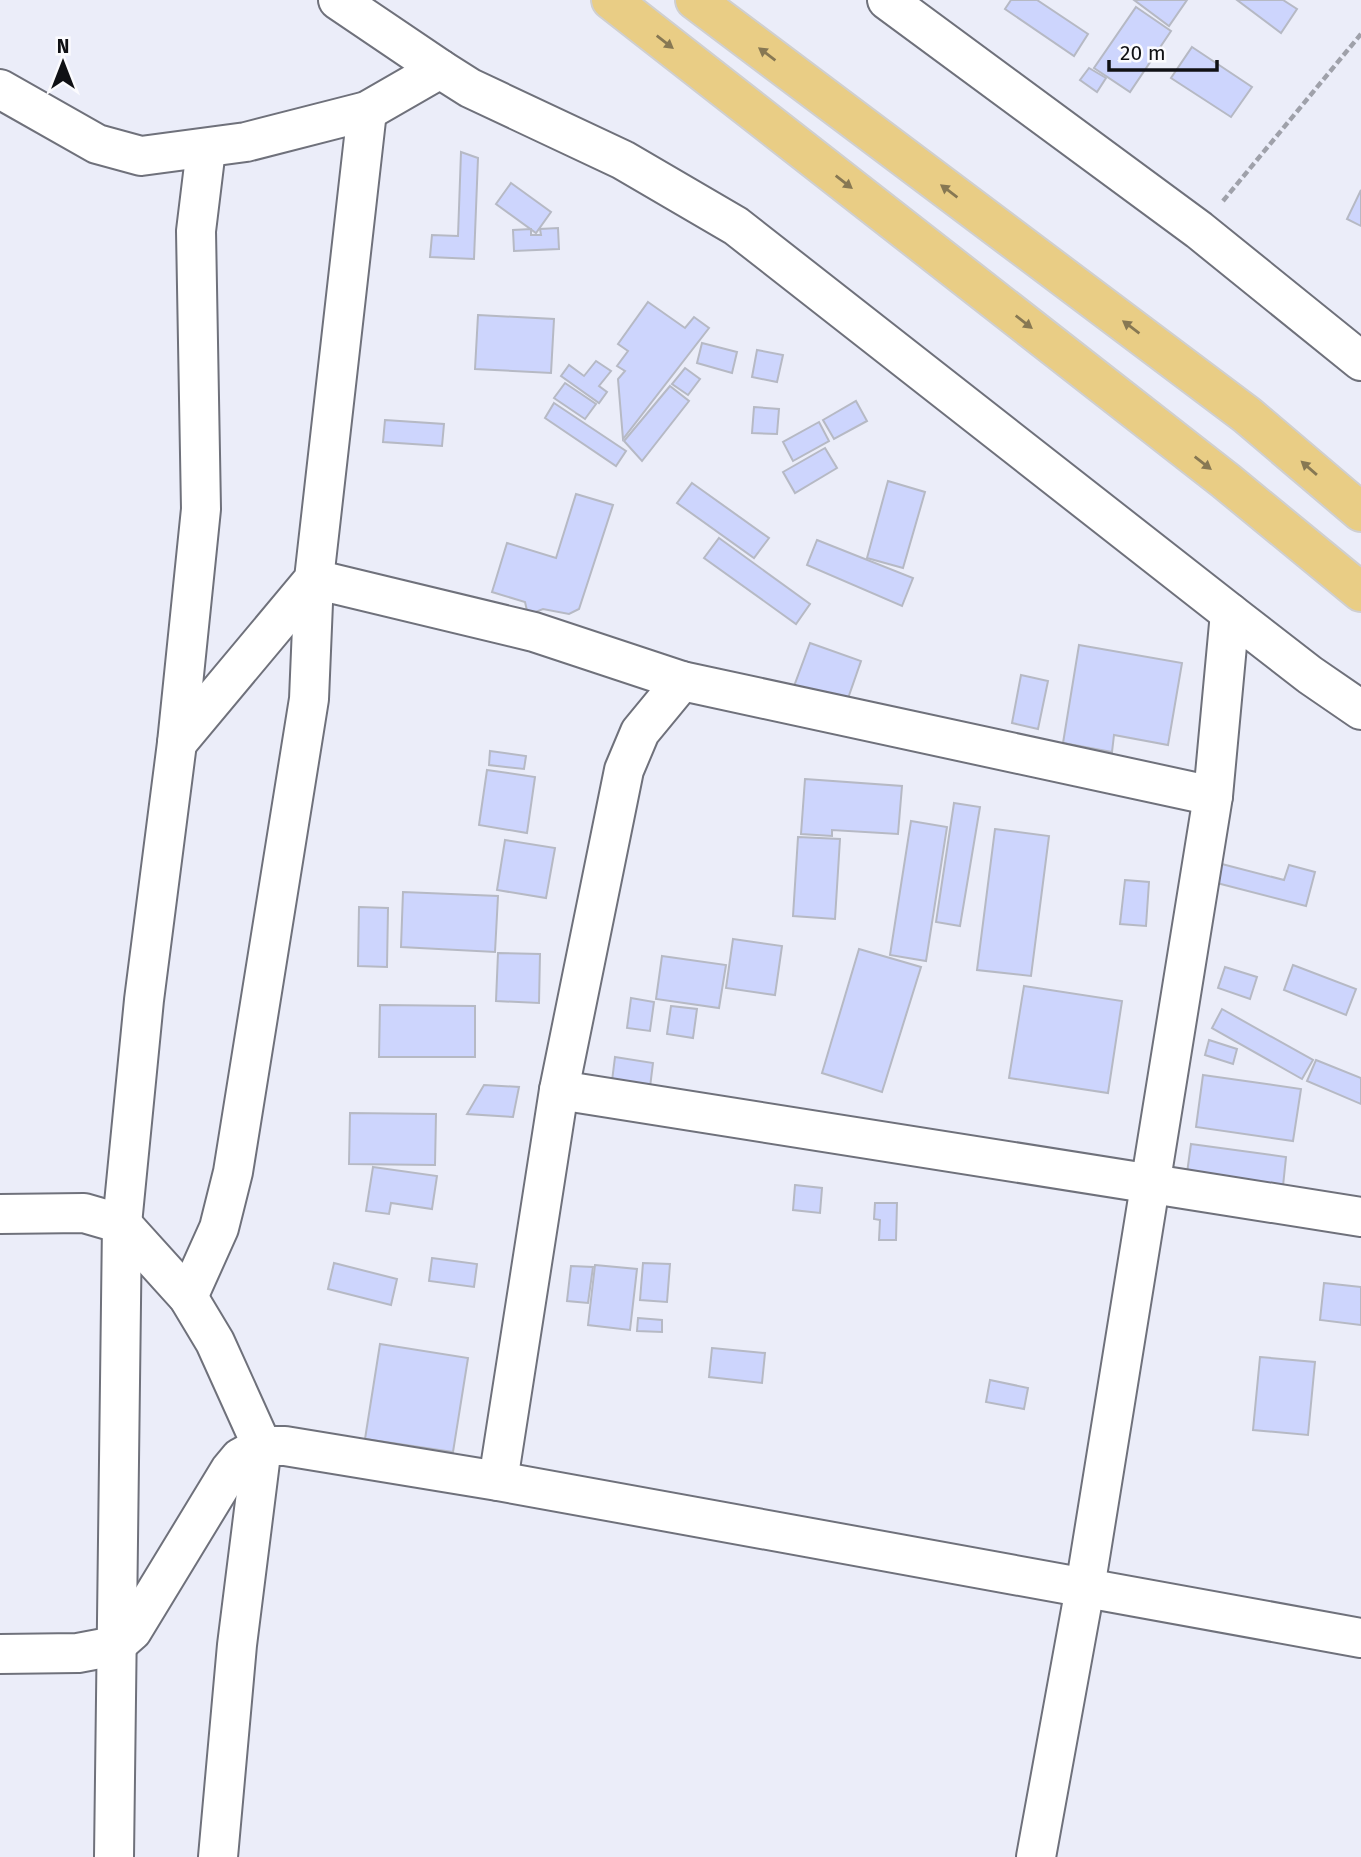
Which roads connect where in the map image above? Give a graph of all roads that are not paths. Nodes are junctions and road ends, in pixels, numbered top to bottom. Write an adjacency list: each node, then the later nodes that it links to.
1 (338, 0): 5 (street)
2 (611, 0): 12 (main road, one-way to 12)
3 (695, 0): 10 (main road, one-way to 3)
4 (887, 0): 9 (street)
5 (440, 69): 7 (street); 13 (street)
6 (0, 89): 8 (street)
7 (367, 111): 8 (street); 11 (street)
8 (206, 149): 16 (street)
9 (1361, 361)
10 (1361, 512)
11 (314, 579): 14 (street); 16 (street); 23 (street)
12 (1361, 592)
13 (1230, 613): 15 (street); 17 (street)
14 (682, 681): 17 (street); 18 (street)
15 (1361, 710)
16 (177, 743): 22 (street)
17 (1213, 796): 19 (street)
18 (559, 1090): 19 (street); 25 (street)
19 (1152, 1185): 21 (street); 26 (street)
20 (0, 1214): 22 (street)
21 (1361, 1217)
22 (122, 1224): 23 (street); 28 (street)
23 (188, 1297): 24 (street)
24 (262, 1446): 25 (street); 28 (street); 31 (street)
25 (498, 1481): 26 (street)
26 (1085, 1588): 27 (street); 32 (street)
27 (1361, 1638)
28 (116, 1646): 29 (street); 30 (street)
29 (0, 1654)
30 (114, 1857)
31 (218, 1857)
32 (1036, 1857)

